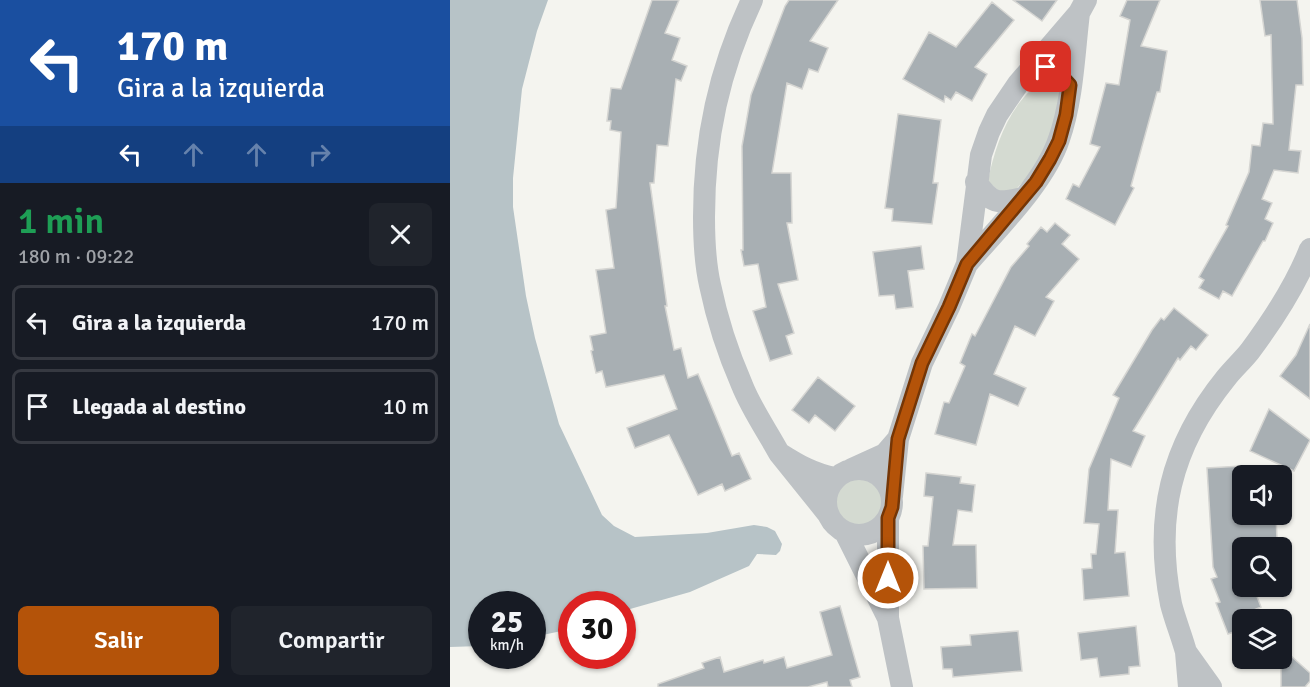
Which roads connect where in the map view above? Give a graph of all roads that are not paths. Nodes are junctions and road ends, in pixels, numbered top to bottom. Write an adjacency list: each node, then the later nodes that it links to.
1 (752, 0): 10 (street)
2 (1083, 6): 3 (street); 4 (street)
3 (1030, 69): 4 (street); 5 (street)
4 (1070, 85): 6 (street)
5 (976, 182): 6 (street); 8 (street)
6 (1022, 198): 8 (street)
7 (1310, 249): 16 (street)
8 (967, 264): 9 (street)
9 (898, 439): 11 (street); 12 (street)
10 (779, 453): 11 (street); 13 (street)
11 (844, 473): 12 (street); 13 (street)
12 (890, 507): 14 (street); 15 (street)
13 (828, 514): 14 (street)
14 (845, 532): 15 (street)
15 (888, 618): 17 (street)
16 (1186, 652): 18 (street); 19 (street)
17 (902, 687)
18 (1189, 687)
19 (1211, 687)

